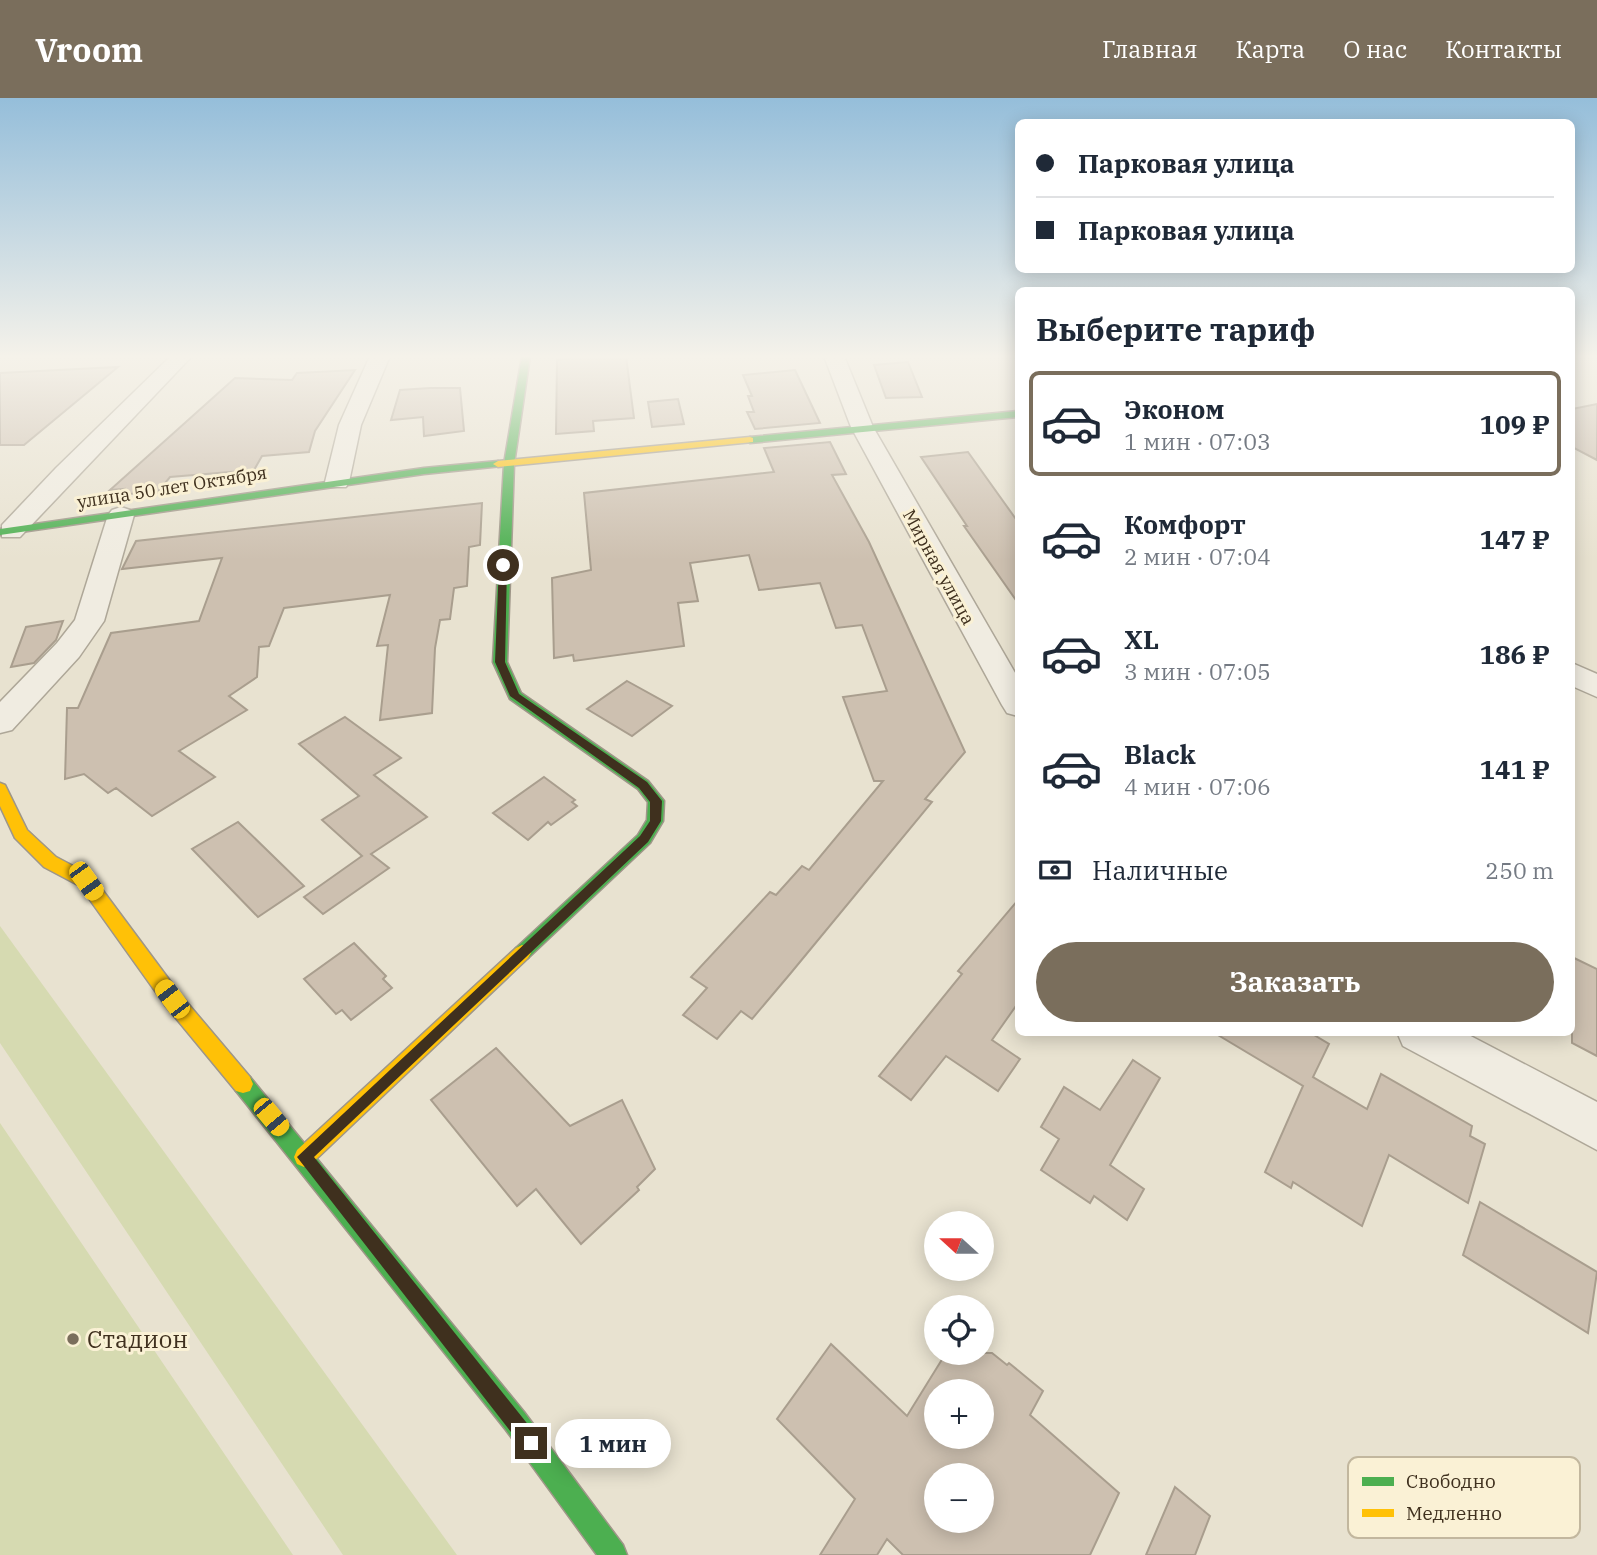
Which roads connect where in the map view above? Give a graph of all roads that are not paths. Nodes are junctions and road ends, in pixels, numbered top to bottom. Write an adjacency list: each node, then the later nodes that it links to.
1 (113, 424): 10 (street)
2 (350, 424): 8 (street)
3 (515, 424): 7 (street)
4 (861, 424): 6 (street, Мирная улица)
5 (898, 424): 6 (street, улица 50 лет Октября)
6 (862, 427): 7 (street, улица 50 лет Октября); 13 (street, Мирная улица)
7 (509, 464): 8 (street, улица 50 лет Октября); 18 (street)
8 (337, 482): 9 (street, улица 50 лет Октября)
9 (121, 514): 10 (street, улица 50 лет Октября); 14 (street)
10 (5, 532)
11 (1575, 675): 12 (street)
12 (1597, 687)
13 (1015, 700)
14 (0, 722)
15 (0, 789): 18 (street)
16 (1426, 1036): 17 (street)
17 (1597, 1127)
18 (304, 1157): 19 (street)
19 (613, 1555)

